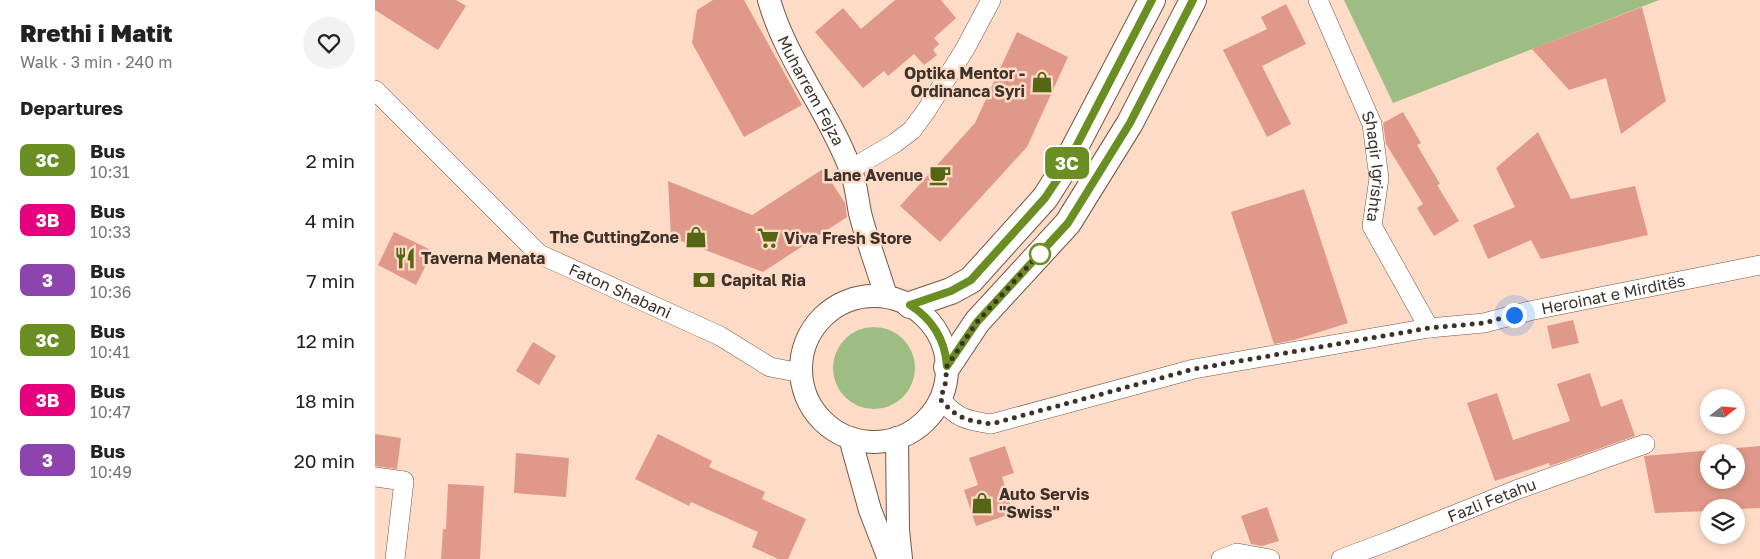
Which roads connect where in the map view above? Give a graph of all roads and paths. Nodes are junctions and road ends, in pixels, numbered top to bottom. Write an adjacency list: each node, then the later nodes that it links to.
1 (769, 0): 7 (street, Muharrem Fejza)
2 (991, 0): 7 (street)
3 (1152, 0): 9 (main road)
4 (1193, 0): 11 (main road)
5 (1318, 0): 10 (street, Shaqir Igrishta)
6 (375, 90): 12 (street, Faton Shabani)
7 (851, 169): 9 (street, Muharrem Fejza)
8 (1760, 265): 10 (street, Heroinat e Mirditës)
9 (898, 301): 11 (street); 12 (street)
10 (1429, 328): 13 (street, Heroinat e Mirditës)
11 (947, 366): 13 (street)
12 (801, 373): 14 (street)
13 (940, 399): 15 (street)
14 (851, 438): 15 (street); 19 (street)
15 (897, 438): 20 (street)
16 (1645, 444): 23 (street, Fazli Fetahu)
17 (375, 477): 18 (street)
18 (395, 559)
19 (889, 559)
20 (901, 559)
21 (1221, 559): 22 (street)
22 (1269, 559)
23 (1341, 559)

